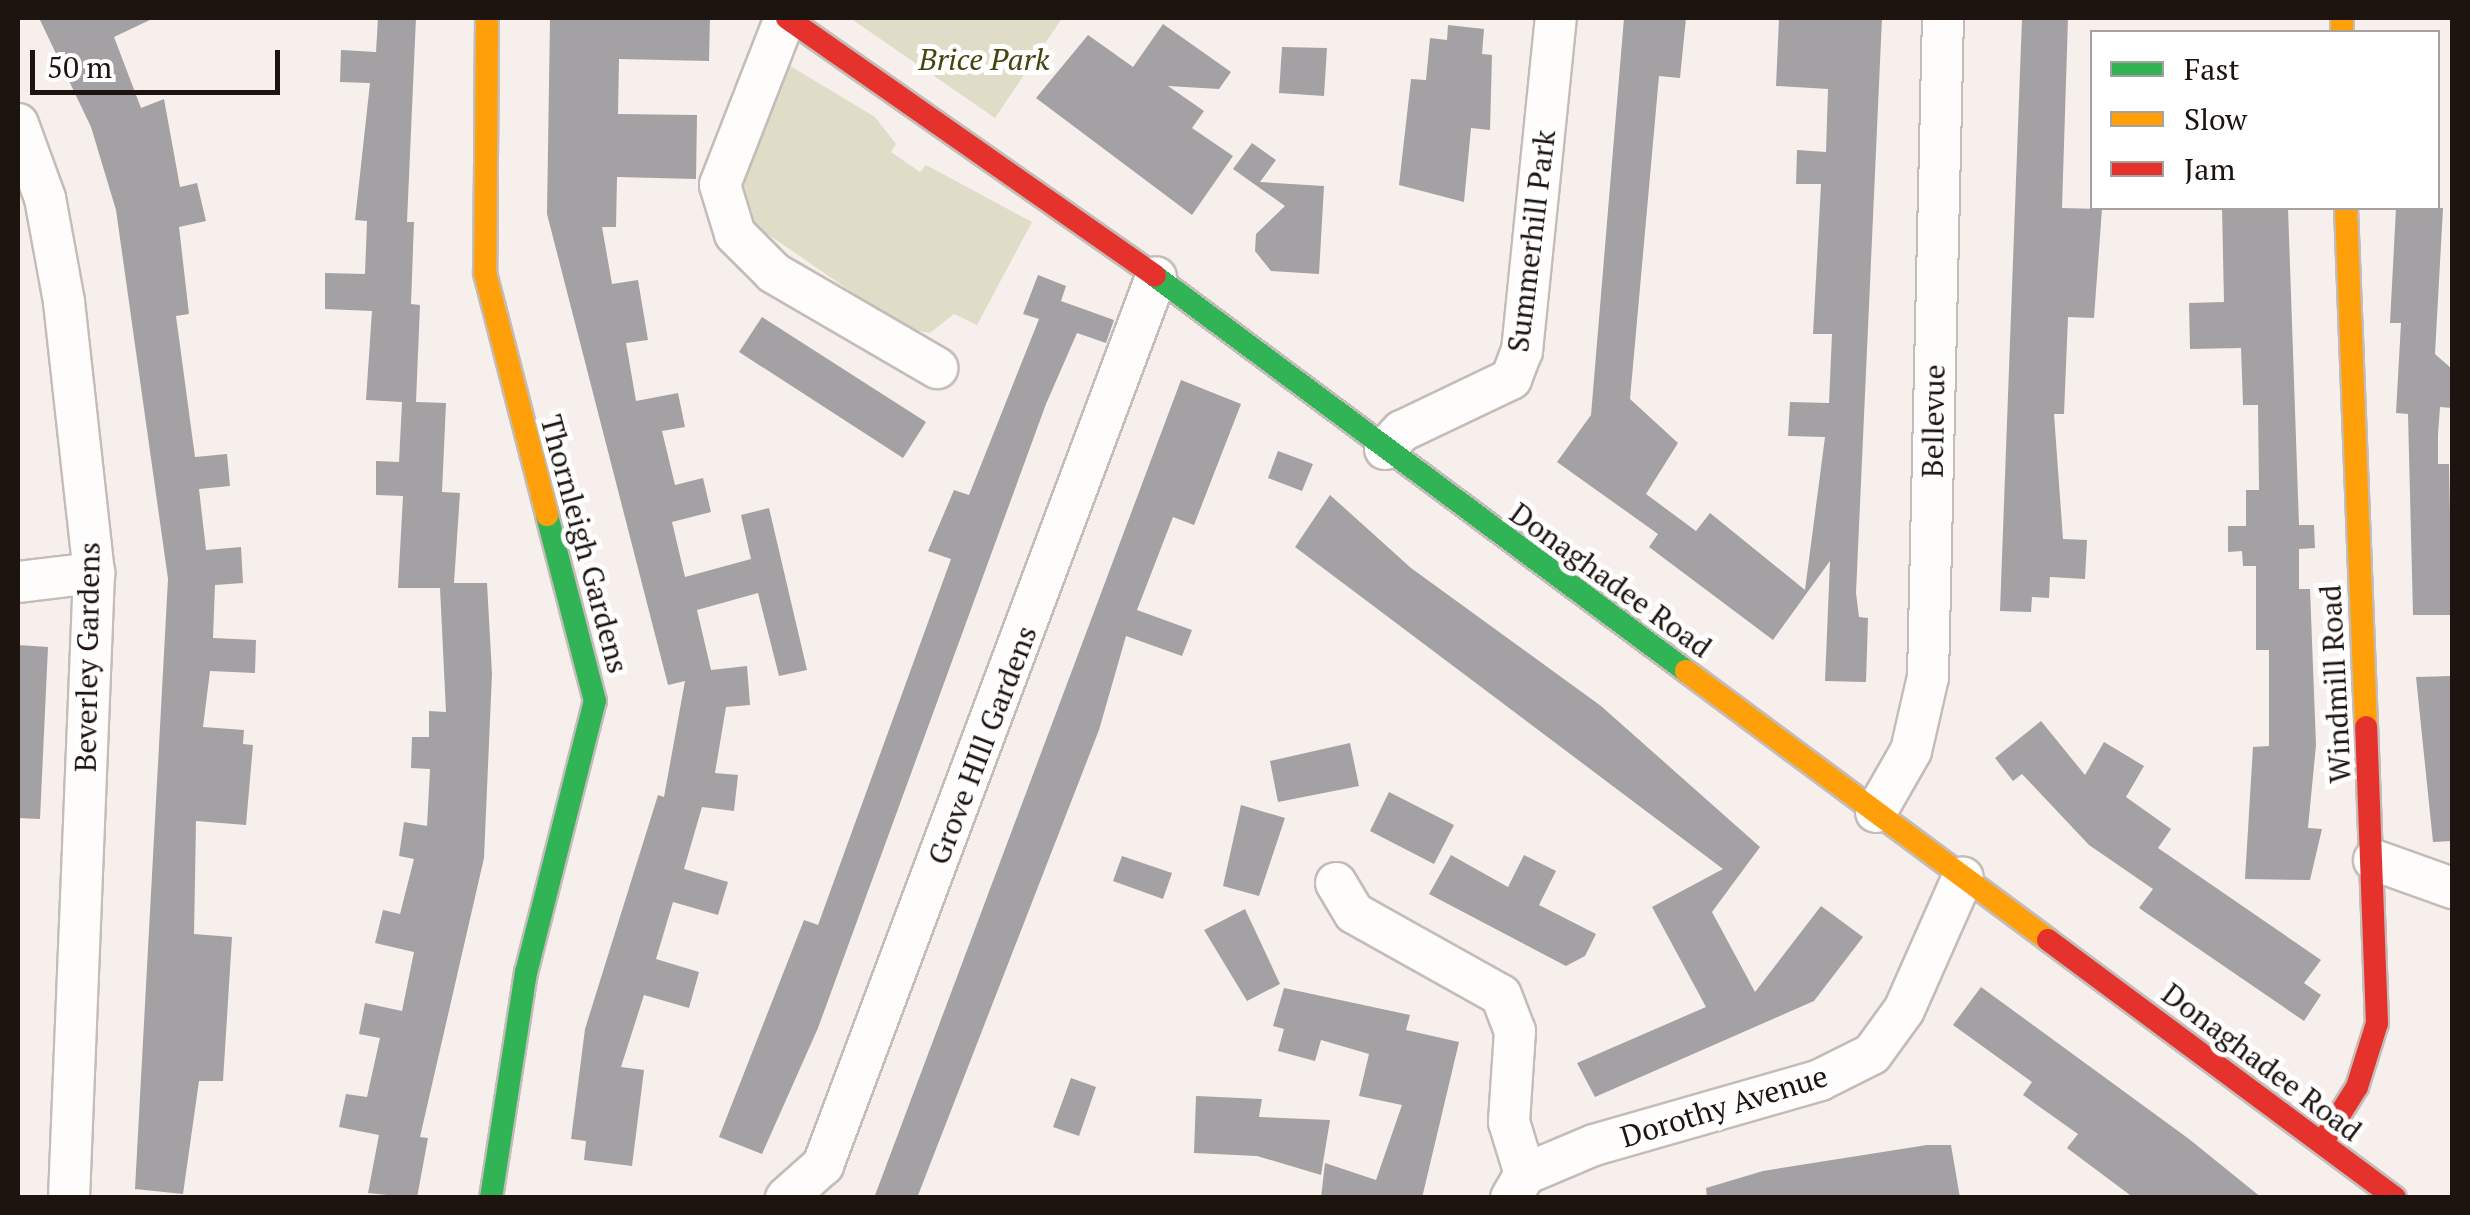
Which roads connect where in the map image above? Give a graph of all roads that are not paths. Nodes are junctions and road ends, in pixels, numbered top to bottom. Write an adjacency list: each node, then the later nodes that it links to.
1 (487, 18): 19 (street, Thornleigh Gardens)
2 (786, 18): 7 (street, Donaghadee Road); 8 (street)
3 (1556, 18): 9 (street, Summerhill Park)
4 (1943, 18): 12 (street, Bellevue)
5 (18, 124): 10 (street, Beverley Gardens)
6 (2346, 210): 13 (street, Windmill Road)
7 (1156, 277): 9 (street, Donaghadee Road); 22 (street, Grove HIll Gardens)
8 (937, 368)
9 (1384, 449): 12 (street, Donaghadee Road)
10 (94, 573): 11 (street); 20 (street, Beverley Gardens)
11 (18, 582)
12 (1876, 812): 14 (street, Donaghadee Road)
13 (2374, 860): 16 (street); 17 (street, Windmill Road)
14 (1963, 877): 17 (street, Donaghadee Road); 18 (street, Dorothy Avenue)
15 (1336, 883): 18 (street)
16 (2452, 888)
17 (2322, 1143): 23 (street, Donaghadee Road)
18 (1518, 1186)
19 (491, 1197): 21 (street)
20 (69, 1198)
21 (499, 1198)
22 (786, 1198)
23 (2395, 1198)

